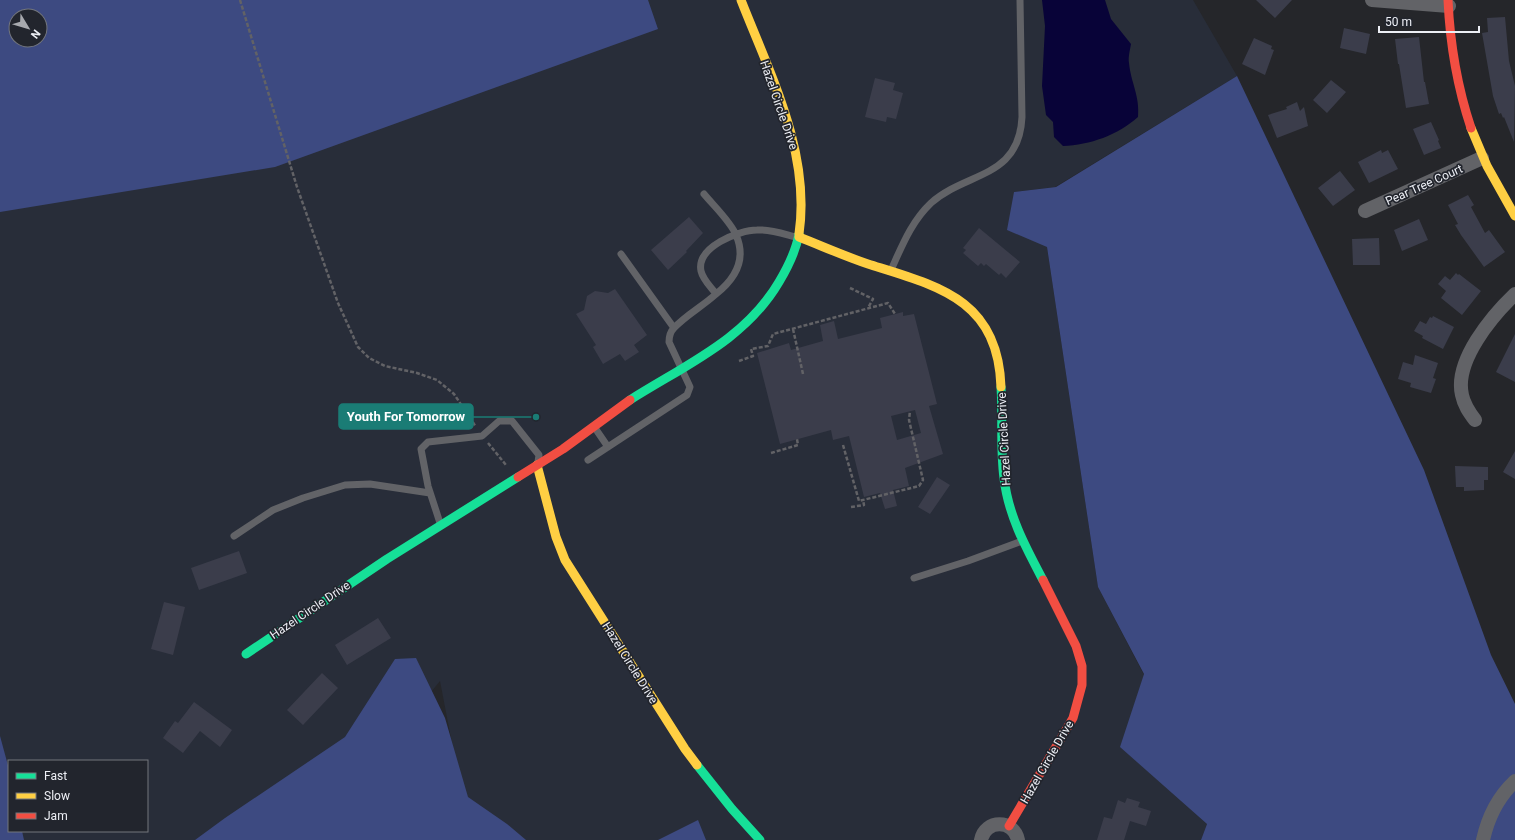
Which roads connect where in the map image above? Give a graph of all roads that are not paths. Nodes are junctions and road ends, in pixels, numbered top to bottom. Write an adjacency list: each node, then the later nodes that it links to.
1 (741, 0): 10 (street, Hazel Circle Drive)
2 (1020, 0): 12 (lane)
3 (1372, 0): 4 (street)
4 (1448, 3): 5 (street)
5 (1482, 158): 7 (street, Pear Tree Court); 8 (street)
6 (704, 194): 9 (lane)
7 (1365, 211)
8 (1515, 216)
9 (736, 234): 10 (lane); 13 (lane); 13 (lane)
10 (798, 237): 12 (street, Hazel Circle Drive); 16 (street, Hazel Circle Drive)
11 (621, 254): 15 (lane)
12 (891, 270): 25 (street, Hazel Circle Drive)
13 (716, 294): 15 (lane)
14 (1515, 294): 17 (street)
15 (674, 328): 16 (lane)
16 (682, 369): 18 (street, Hazel Circle Drive); 19 (lane)
17 (1475, 420)
18 (593, 426): 19 (lane); 21 (street, Hazel Circle Drive)
19 (608, 447): 20 (lane)
20 (588, 460)
21 (537, 465): 22 (lane); 23 (street, Hazel Circle Drive); 30 (street, Hazel Circle Drive)
22 (430, 493): 23 (lane); 24 (lane)
23 (441, 525): 27 (street, Hazel Circle Drive)
24 (234, 536)
25 (1024, 541): 26 (lane); 29 (street, Hazel Circle Drive)
26 (914, 578)
27 (246, 654)
28 (1515, 781): 33 (street)
29 (1009, 826): 31 (street); 32 (street)
30 (760, 840)
31 (981, 840)
32 (1018, 840)
33 (1483, 840)

